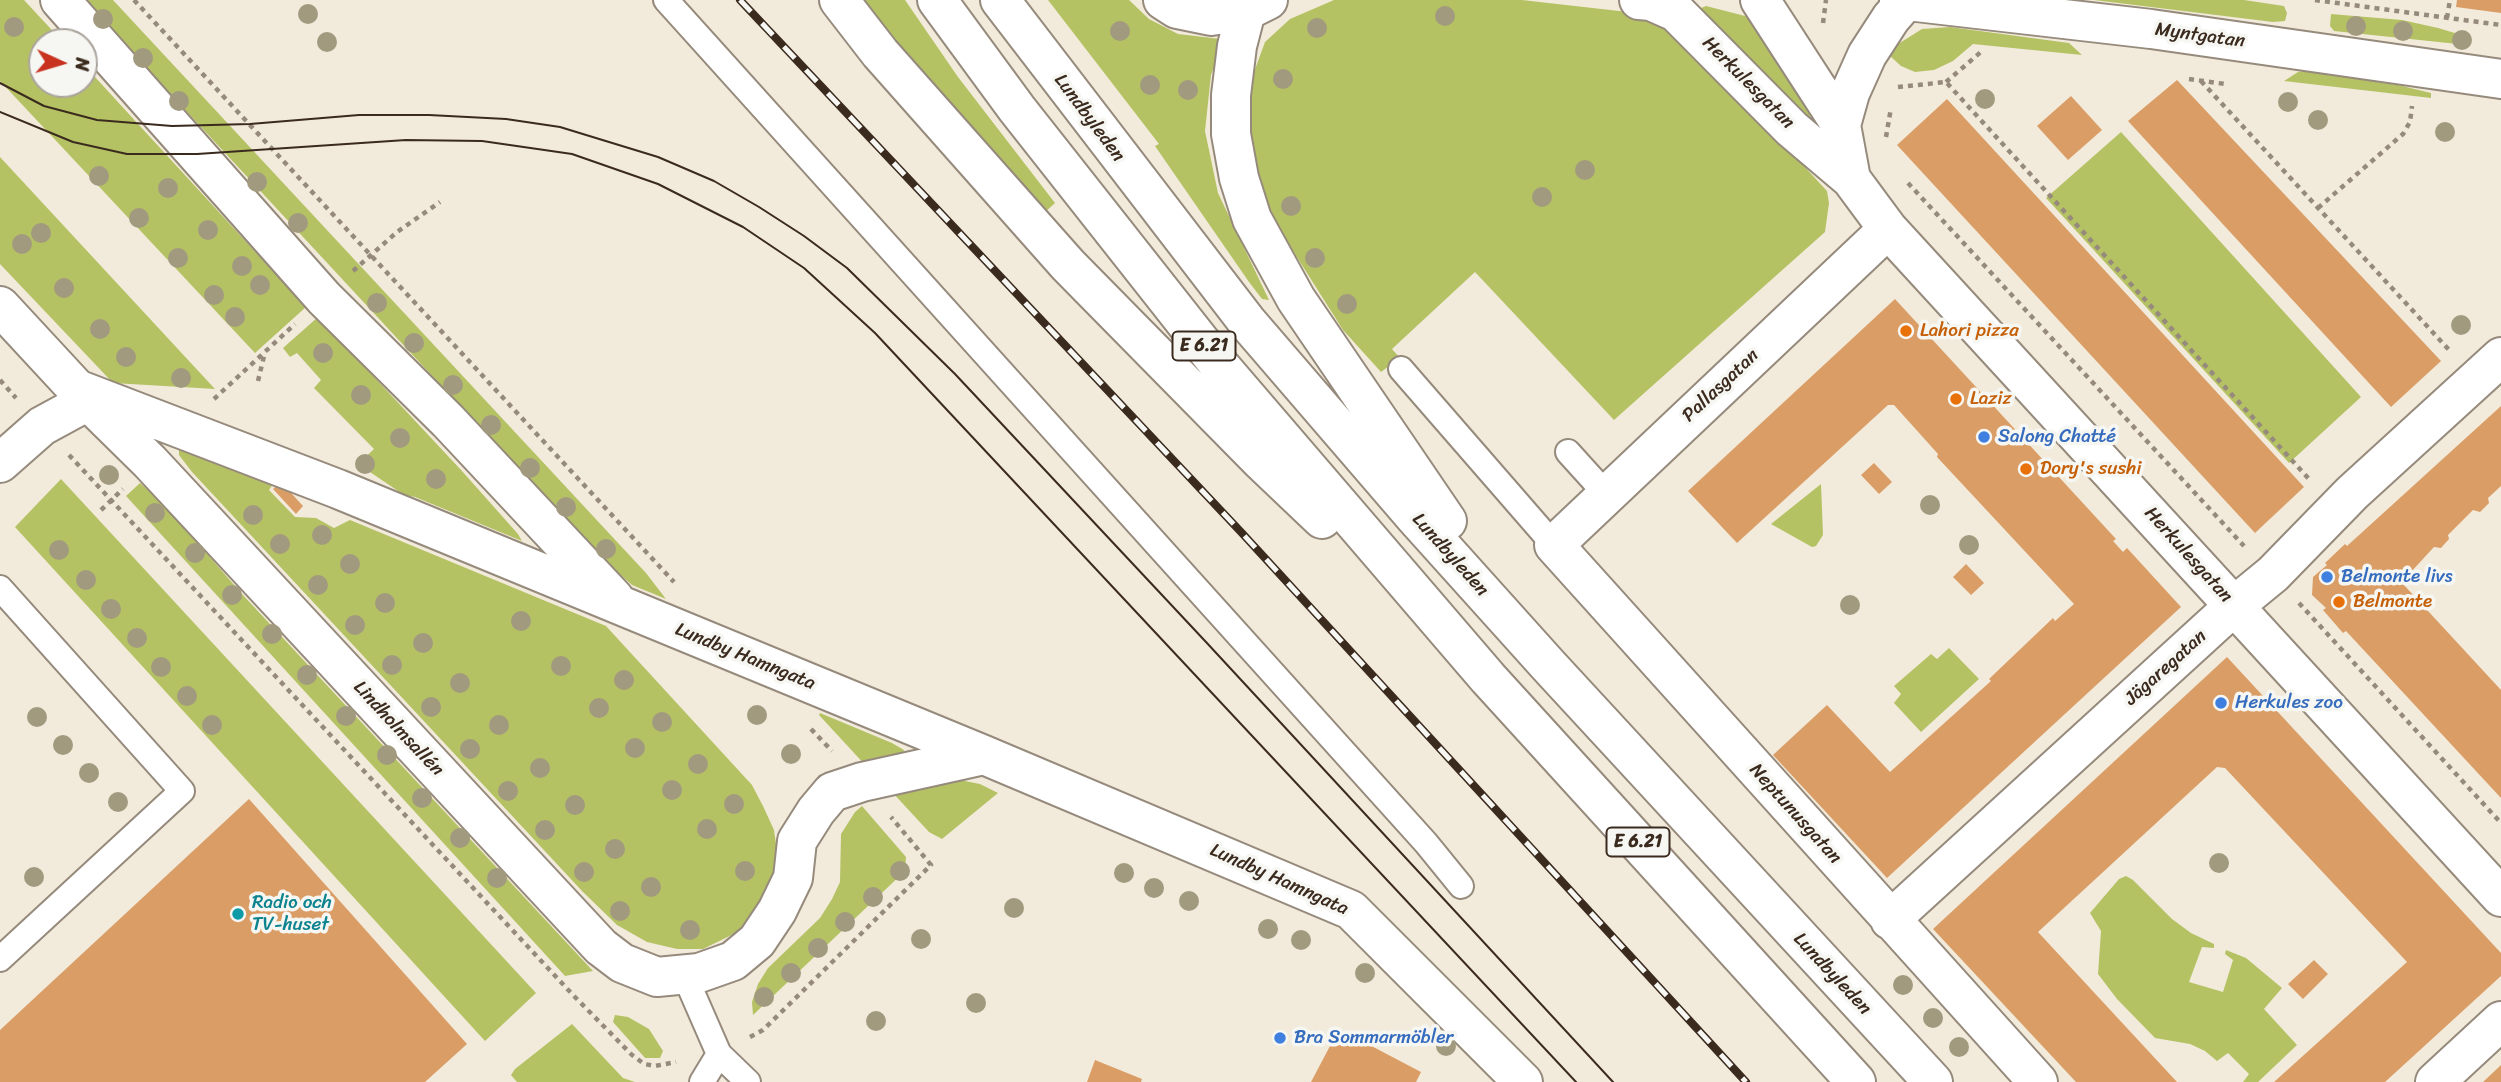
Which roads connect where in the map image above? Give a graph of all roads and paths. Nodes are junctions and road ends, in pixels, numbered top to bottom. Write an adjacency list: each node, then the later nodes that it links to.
1 (60, 0): 28 (main road)
2 (134, 0): 27 (path)
3 (666, 0): 57 (lane)
4 (839, 0): 52 (main road)
5 (937, 0): 52 (main road, E 6.21)
6 (1000, 0): 51 (main road, Lundbyleden / E 6.21)
7 (1163, 0): 14 (main road)
8 (1639, 0): 23 (main road, Herkulesgatan)
9 (1760, 0): 21 (main road, Herkulesgatan)
10 (1899, 0): 11 (main road, Myntgatan)
11 (1906, 0): 17 (main road, Myntgatan); 21 (main road, Herkulesgatan)
12 (2315, 0): 15 (path)
13 (2450, 0): 15 (path)
14 (1257, 5): 51 (main road)
15 (2447, 18): 16 (path)
16 (2501, 25)
17 (2501, 79)
18 (2202, 81): 25 (path)
19 (1894, 88): 41 (path)
20 (2413, 103): 25 (path)
21 (1841, 125): 23 (main road, Herkulesgatan)
22 (1904, 178): 46 (path)
23 (1851, 179): 26 (main road, Herkulesgatan)
24 (440, 202): 27 (path)
25 (2318, 208): 32 (path)
26 (1888, 229): 42 (main road, Pallasgatan); 49 (main road, Herkulesgatan)
27 (371, 254): 28 (path); 48 (path)
28 (324, 298): 30 (path); 50 (main road)
29 (4, 319): 35 (main road, Lindholmsallén)
30 (265, 351): 34 (path); 37 (path)
31 (2501, 357): 46 (main road, Jägaregatan)
32 (2458, 360)
33 (1401, 369): 45 (lane)
34 (258, 381)
35 (82, 395): 36 (main road); 37 (main road); 39 (main road, Lindholmsallén)
36 (42, 426): 40 (main road); 43 (path)
37 (183, 430): 50 (main road)
38 (1568, 452): 42 (lane)
39 (150, 462): 43 (path); 61 (main road, Lindholmsallén)
40 (0, 463)
41 (2309, 480)
42 (1606, 494): 45 (main road, Pallasgatan)
43 (112, 500): 44 (path); 63 (path)
44 (101, 510)
45 (1554, 544): 59 (main road, Neptunusgatan)
46 (2273, 574): 49 (main road, Jägaregatan); 56 (path)
47 (0, 588): 60 (lane)
48 (681, 591)
49 (2234, 606): 58 (main road, Herkulesgatan); 59 (main road, Jägaregatan)
50 (623, 607): 54 (main road, Lundby Hamngata)
51 (1549, 666): 68 (main road, Lundbyleden / E 6.21)
52 (1489, 678): 67 (main road, E 6.21)
53 (802, 720): 55 (path)
54 (984, 755): 55 (main road); 66 (main road, Lundby Hamngata)
55 (862, 782): 61 (main road, Lindholmsallén); 63 (path)
56 (2501, 823)
57 (1461, 886)
58 (2501, 897)
59 (1890, 919): 69 (main road, Neptunusgatan)
60 (0, 959)
61 (684, 974): 63 (lane)
62 (2501, 1021): 70 (main road)
63 (719, 1054): 64 (lane); 65 (lane)
64 (702, 1082)
65 (748, 1082)
66 (1523, 1082)
67 (1856, 1082)
68 (1933, 1082)
69 (2038, 1082)
70 (2435, 1082)

